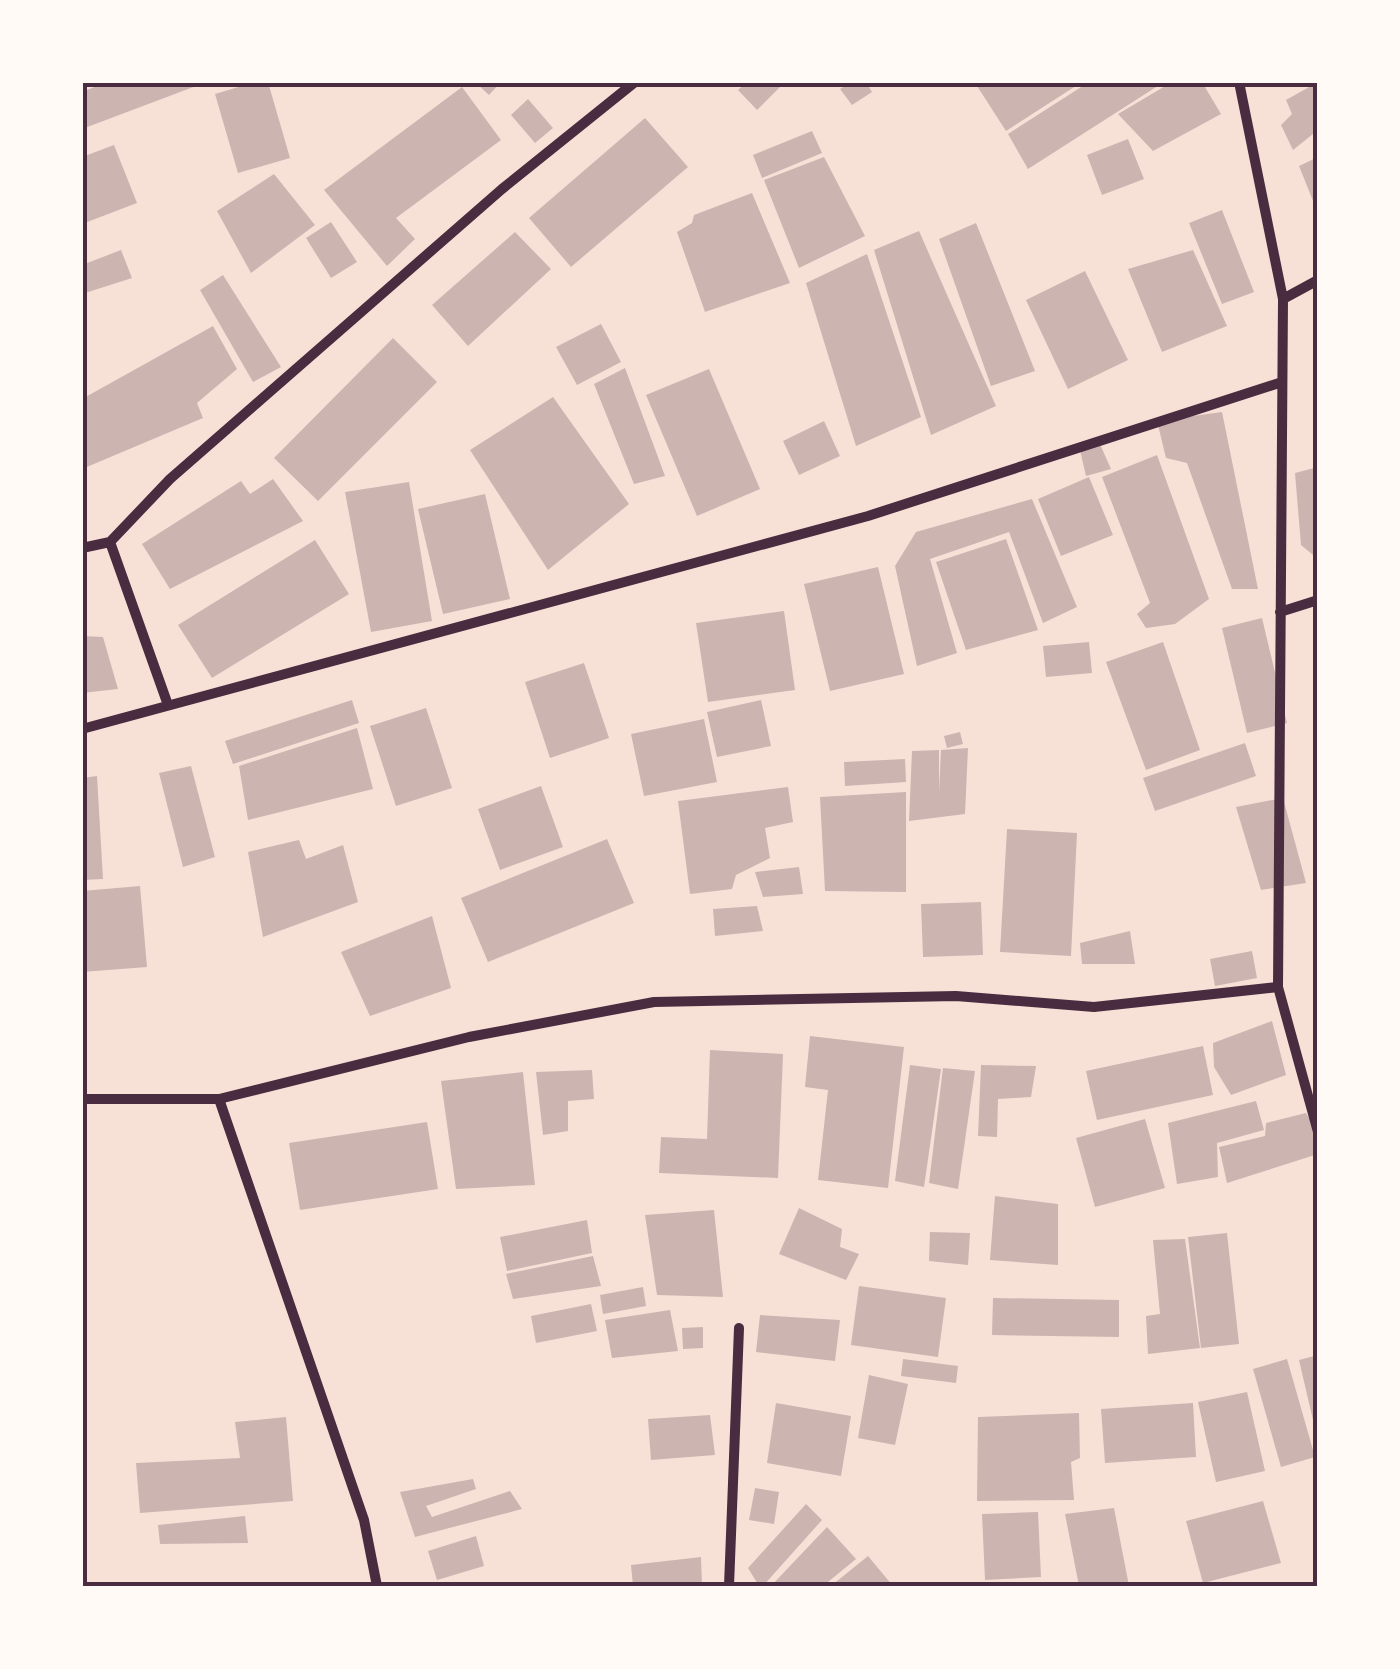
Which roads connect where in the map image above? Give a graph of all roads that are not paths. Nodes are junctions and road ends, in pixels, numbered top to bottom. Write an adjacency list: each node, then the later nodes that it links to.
1 (635, 82): 6 (street)
2 (1238, 82): 4 (street)
3 (1318, 280): 4 (street)
4 (1283, 298): 5 (street)
5 (1282, 382): 9 (street); 10 (street)
6 (110, 542): 7 (street); 10 (street)
7 (82, 548)
8 (1318, 600): 9 (street)
9 (1280, 612): 12 (street)
10 (168, 705): 11 (street)
11 (82, 729)
12 (1278, 987): 13 (street); 15 (street)
13 (220, 1098): 14 (street); 17 (street)
14 (82, 1099)
15 (1318, 1132)
16 (739, 1328): 18 (street)
17 (378, 1586)
18 (729, 1586)

